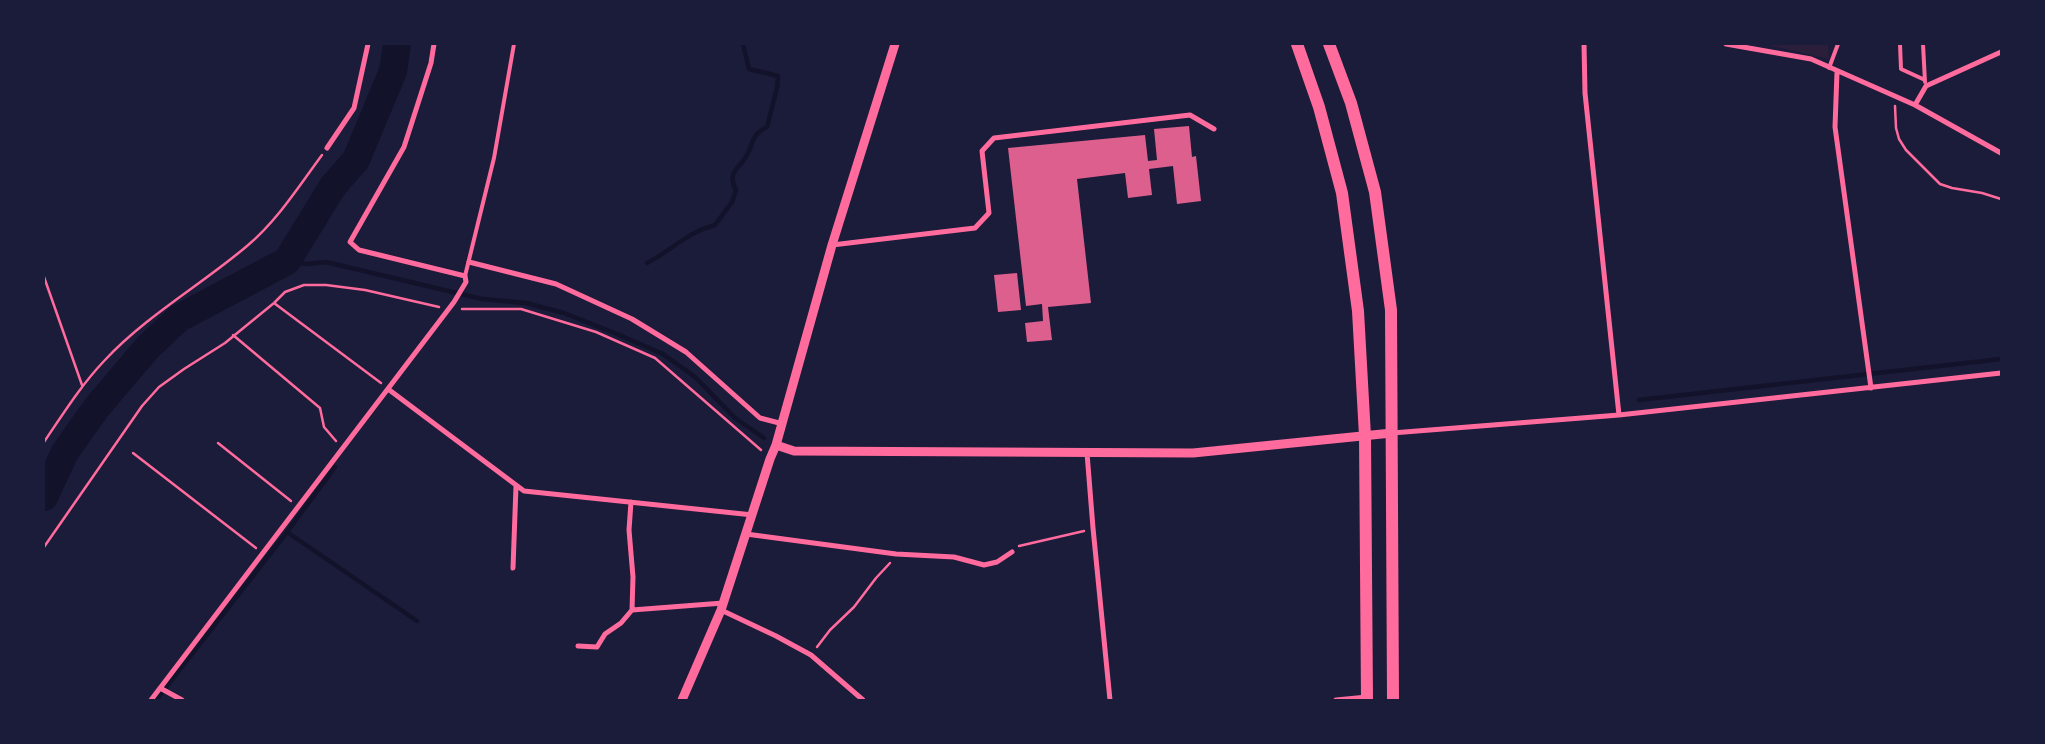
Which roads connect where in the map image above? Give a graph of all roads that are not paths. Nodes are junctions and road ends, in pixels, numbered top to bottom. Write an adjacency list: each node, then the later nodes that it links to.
1 (368, 44): 20 (street)
2 (434, 44): 24 (street)
3 (514, 44): 23 (lane)
4 (895, 44): 22 (street)
5 (1297, 44): 31 (main road)
6 (1329, 44): 30 (main road)
7 (1584, 44): 28 (street)
8 (1726, 44): 12 (street)
9 (1838, 44): 14 (lane)
10 (1900, 44): 16 (lane)
11 (1923, 44): 16 (lane)
12 (1745, 45): 14 (street)
13 (2001, 52): 17 (street)
14 (1829, 68): 15 (street)
15 (1837, 72): 18 (street); 26 (street)
16 (1925, 80): 17 (lane)
17 (1926, 86): 18 (street)
18 (1915, 106): 21 (street)
19 (1214, 129): 22 (street)
20 (328, 148)
21 (2001, 153)
22 (832, 245): 29 (street)
23 (469, 262): 24 (lane); 29 (street)
24 (465, 276): 27 (street)
25 (2001, 373): 26 (street)
26 (1871, 388): 28 (street)
27 (388, 389): 34 (street); 43 (street)
28 (1619, 415): 30 (street)
29 (783, 424): 32 (street)
30 (1392, 433): 31 (street); 51 (main road)
31 (1365, 436): 33 (street); 44 (main road)
32 (776, 445): 33 (street); 36 (street)
33 (1087, 453): 49 (street)
34 (516, 486): 35 (street); 39 (street)
35 (631, 502): 36 (street); 41 (street)
36 (753, 514): 37 (street)
37 (746, 534): 38 (street); 40 (street)
38 (1012, 552)
39 (513, 568)
40 (722, 606): 41 (street); 47 (street); 48 (street)
41 (632, 610): 42 (street)
42 (578, 646)
43 (160, 688): 45 (street); 46 (street)
44 (1367, 698): 50 (street)
45 (151, 700)
46 (182, 700)
47 (682, 700)
48 (863, 700)
49 (1110, 700)
50 (1336, 700)
51 (1393, 700)

